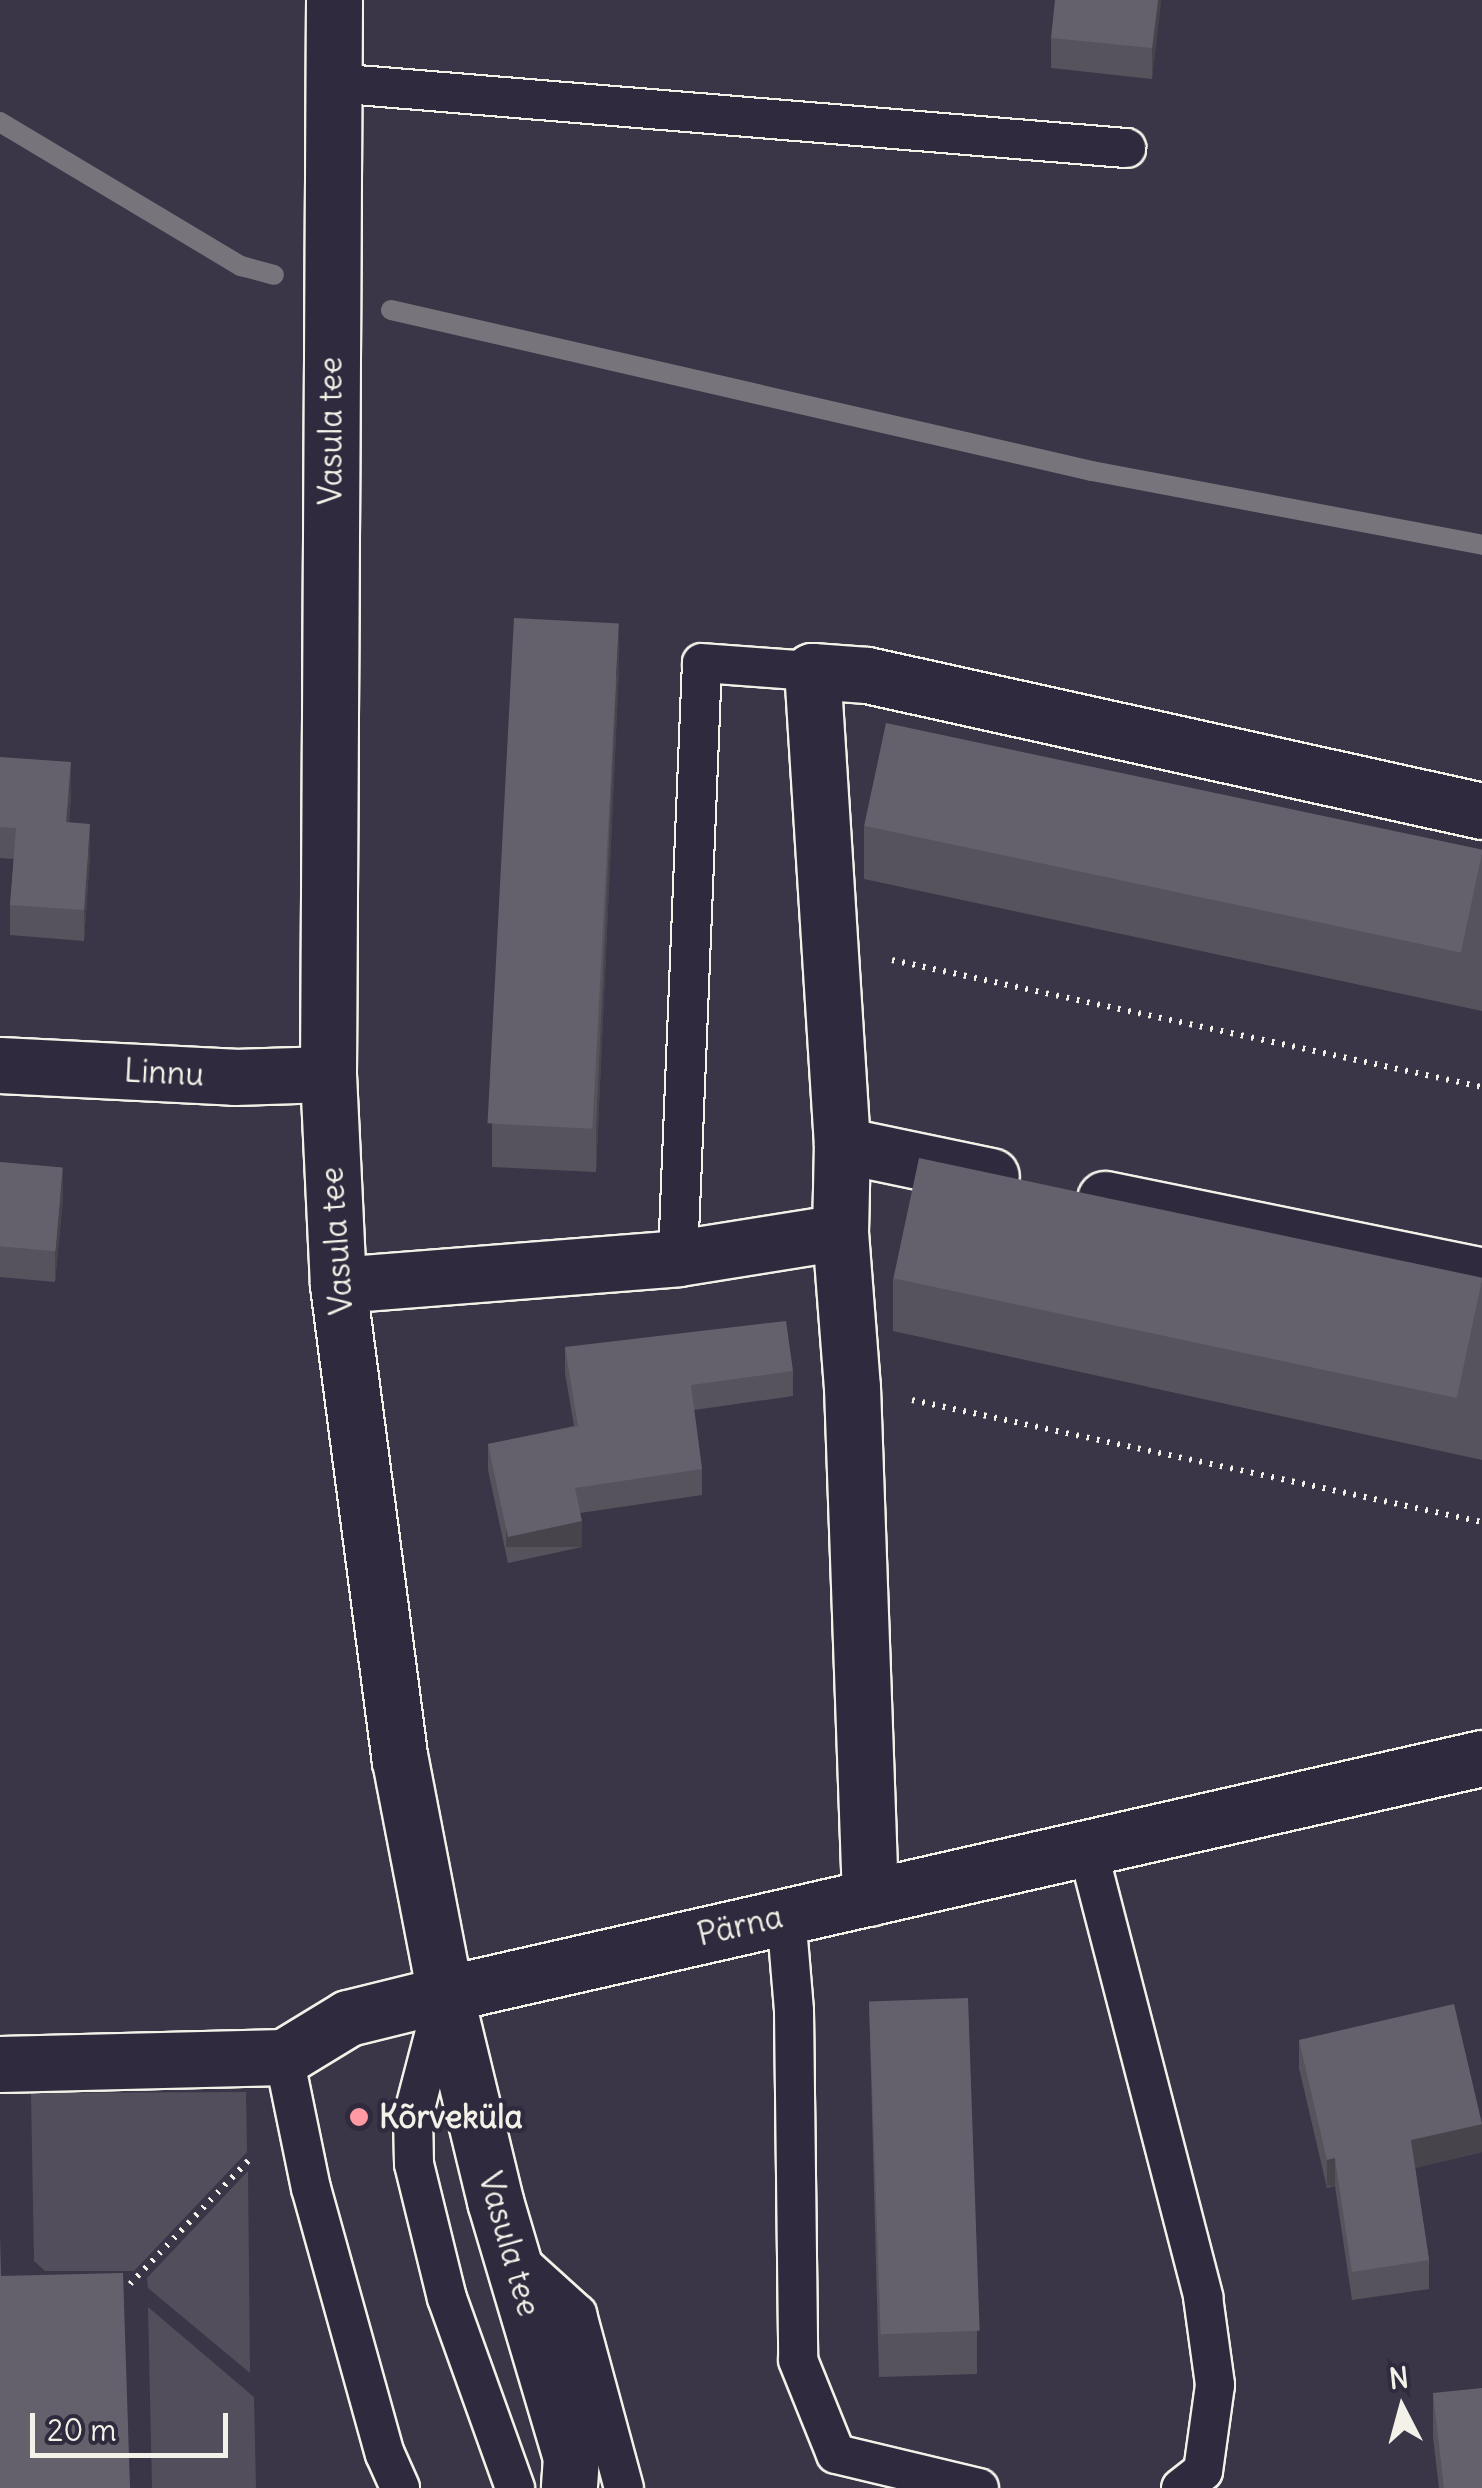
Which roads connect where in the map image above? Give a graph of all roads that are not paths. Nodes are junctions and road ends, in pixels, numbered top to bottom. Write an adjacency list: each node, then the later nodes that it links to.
1 (334, 0): 2 (street, Vasula tee)
2 (333, 83): 3 (lane); 7 (street, Vasula tee)
3 (1126, 148)
4 (812, 671): 5 (street); 8 (street); 10 (lane)
5 (1482, 811)
6 (0, 1065): 7 (street, Linnu)
7 (328, 1074): 12 (street, Vasula tee)
8 (842, 1145): 9 (street); 11 (street)
9 (840, 1232): 10 (street); 15 (street)
10 (678, 1258): 12 (street)
11 (1482, 1276)
12 (338, 1285): 17 (street, Vasula tee)
13 (1482, 1758): 14 (street, Pärna)
14 (1087, 1847): 15 (street, Pärna); 26 (lane)
15 (870, 1898): 16 (street, Pärna)
16 (786, 1915): 17 (street, Pärna); 25 (lane)
17 (445, 1994): 18 (street, Pärna); 20 (street, Vasula tee); 23 (lane)
18 (284, 2057): 19 (street, Pärna); 22 (lane)
19 (0, 2064)
20 (511, 2254): 21 (street, Vasula tee); 24 (lane)
21 (579, 2478)
22 (400, 2488)
23 (514, 2488)
24 (624, 2488)
25 (979, 2488)
26 (1182, 2488)

